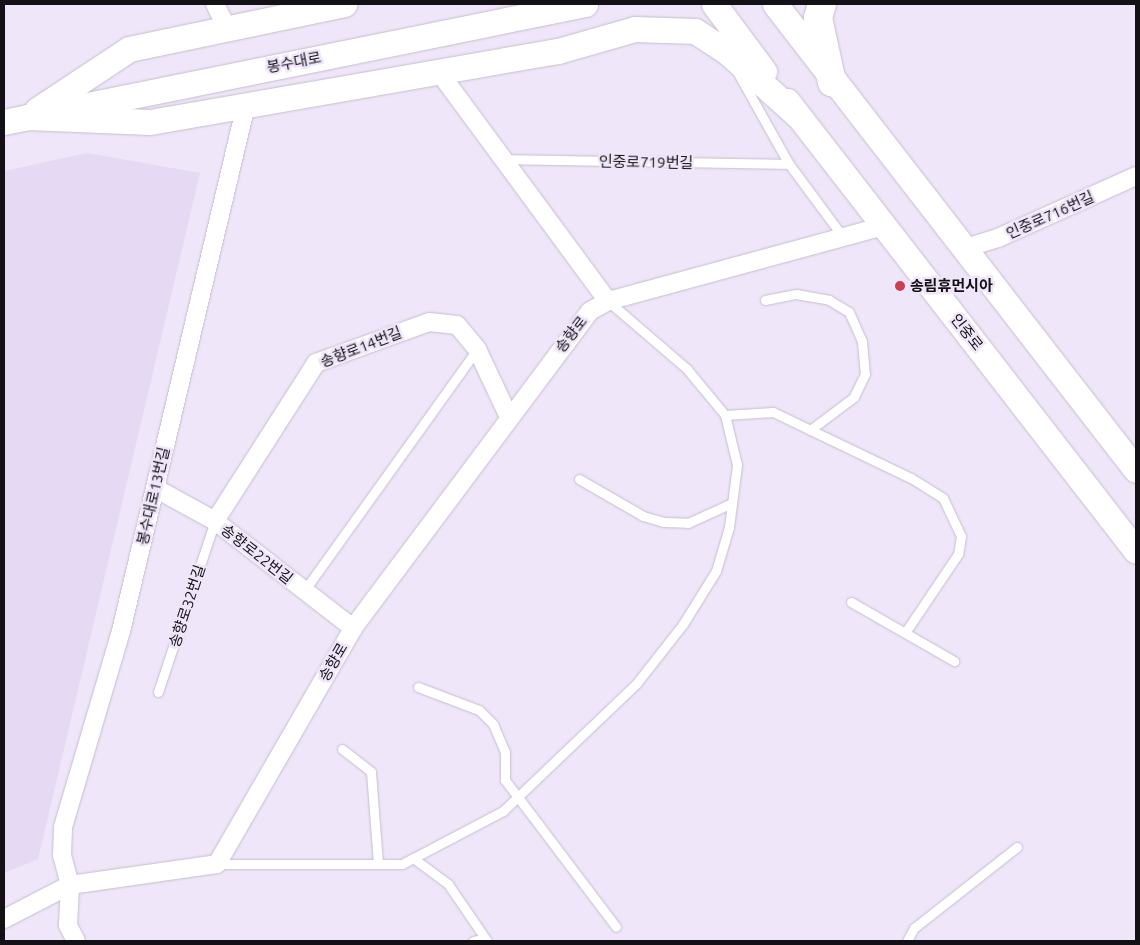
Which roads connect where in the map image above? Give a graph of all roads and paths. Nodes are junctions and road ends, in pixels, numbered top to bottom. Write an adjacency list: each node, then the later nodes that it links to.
1 (215, 4): 7 (street)
2 (344, 4): 7 (main road)
3 (585, 4): 13 (main road, 봉수대로)
4 (714, 4): 12 (main road)
5 (775, 4): 10 (main road)
6 (822, 4): 10 (main road)
7 (226, 27): 13 (main road)
8 (726, 51): 9 (main road); 12 (main road); 15 (lane)
9 (438, 72): 11 (main road); 14 (street)
10 (832, 82): 19 (main road)
11 (246, 105): 13 (main road); 28 (street, 봉수대로13번길)
12 (796, 114): 17 (main road, 인중로)
13 (15, 119)
14 (502, 159): 15 (lane, 인중로719번길); 21 (street)
15 (790, 164): 18 (lane)
16 (1136, 176): 19 (street, 인중로716번길)
17 (884, 226): 18 (street, 송향로); 31 (main road, 인중로)
18 (843, 237): 21 (street, 송향로)
19 (962, 250): 26 (main road)
20 (765, 300): 25 (lane)
21 (608, 301): 23 (street, 송향로); 24 (lane)
22 (476, 349): 23 (street, 송향로14번길); 30 (street, 송향로14번길); 32 (lane)
23 (508, 415): 34 (street, 송향로)
24 (725, 415): 25 (lane); 29 (lane)
25 (810, 430): 35 (lane)
26 (1136, 470)
27 (579, 479): 29 (lane)
28 (155, 488): 30 (street, 송향로22번길); 45 (street, 봉수대로13번길)
29 (732, 504): 40 (lane)
30 (215, 521): 32 (street, 송향로22번길); 38 (lane, 송향로32번길)
31 (1136, 551)
32 (304, 591): 34 (street, 송향로22번길)
33 (851, 602): 35 (lane)
34 (352, 628): 44 (street, 송향로)
35 (905, 633): 36 (lane)
36 (954, 661)
37 (418, 687): 40 (lane)
38 (158, 692)
39 (342, 749): 43 (lane)
40 (518, 796): 42 (lane); 47 (lane)
41 (1017, 846): 51 (lane)
42 (412, 858): 43 (lane); 48 (lane)
43 (378, 863): 44 (lane)
44 (217, 864): 45 (street)
45 (70, 886): 46 (street); 49 (street, 봉수대로13번길)
46 (4, 919)
47 (616, 928)
48 (486, 940): 50 (lane)
49 (76, 941)
50 (473, 941)
51 (907, 941)

